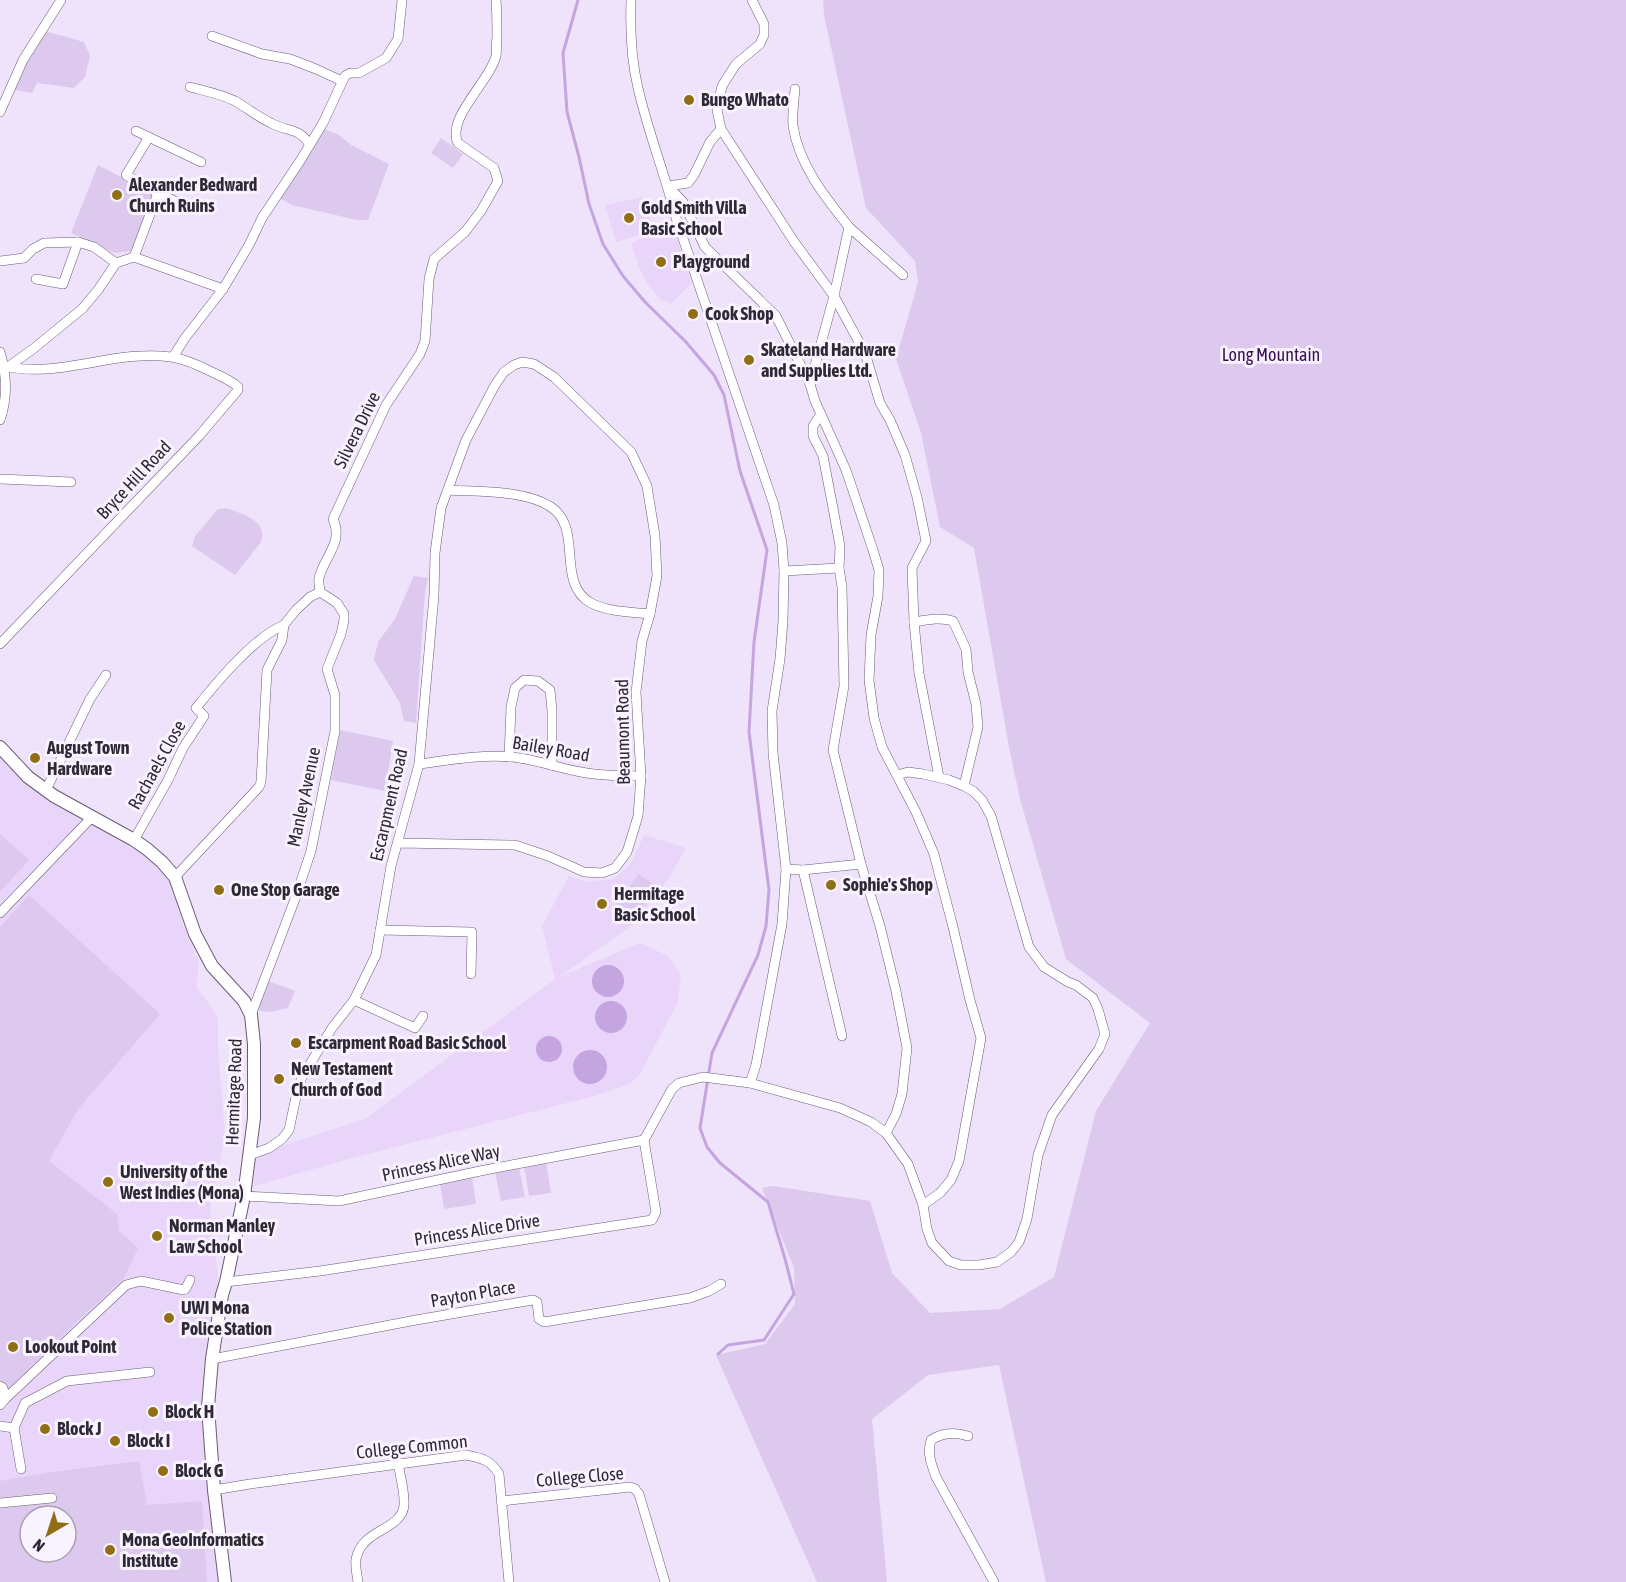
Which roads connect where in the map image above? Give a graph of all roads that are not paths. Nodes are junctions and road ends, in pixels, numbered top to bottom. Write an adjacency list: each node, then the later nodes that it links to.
1 (61, 0): 10 (street)
2 (402, 0): 7 (street)
3 (496, 0): 41 (street, Silvera Drive)
4 (631, 0): 17 (street)
5 (752, 0): 12 (street)
6 (212, 36): 7 (street)
7 (342, 81): 15 (street)
8 (190, 87): 15 (street)
9 (795, 88): 20 (street)
10 (4, 89): 11 (street)
11 (0, 112)
12 (721, 129): 17 (street); 28 (street)
13 (136, 131): 14 (street)
14 (149, 137): 16 (street); 18 (street)
15 (310, 145): 27 (street)
16 (201, 162)
17 (668, 186): 33 (street); 40 (street)
18 (158, 193): 19 (street); 22 (street)
19 (192, 209)
20 (849, 227): 25 (street); 28 (street)
21 (78, 242): 23 (street); 24 (street); 26 (street)
22 (134, 257): 24 (street); 27 (street)
23 (0, 261)
24 (116, 263): 32 (street)
25 (903, 275)
26 (36, 279)
27 (223, 289): 30 (street)
28 (834, 296): 33 (street); 43 (street)
29 (0, 352): 32 (street)
30 (173, 357): 32 (street); 45 (street, Bryce Hill Road)
31 (514, 364): 38 (street, Escarpment Road); 42 (street, Beaumont Road)
32 (6, 367): 35 (street)
33 (810, 384): 34 (street)
34 (820, 414): 39 (street); 51 (street)
35 (0, 420)
36 (0, 479): 37 (street)
37 (70, 482)
38 (448, 490): 42 (street); 49 (street, Escarpment Road)
39 (839, 568): 40 (street); 59 (street)
40 (784, 571): 60 (street)
41 (320, 592): 44 (street); 67 (street, Manley Avenue)
42 (650, 614): 52 (street, Beaumont Road)
43 (914, 622): 53 (street); 54 (street)
44 (284, 625): 57 (street, Rachaels Close); 62 (street)
45 (0, 644)
46 (106, 675): 55 (street)
47 (0, 747): 55 (street, Hermitage Road)
48 (509, 757): 49 (street, Bailey Road); 50 (street, Bailey Road); 50 (street)
49 (418, 764): 58 (street, Escarpment Road)
50 (552, 765): 52 (street, Bailey Road)
51 (897, 775): 53 (street); 75 (street)
52 (641, 776): 58 (street, Beaumont Road)
53 (939, 777): 54 (street)
54 (964, 786): 75 (street)
55 (46, 790): 56 (street, Hermitage Road)
56 (92, 817): 57 (street, Hermitage Road); 63 (street)
57 (134, 840): 62 (street, Hermitage Road)
58 (398, 843): 64 (street, Escarpment Road)
59 (861, 864): 61 (street); 71 (street)
60 (786, 869): 61 (street); 70 (street)
61 (803, 870): 69 (street)
62 (175, 878): 67 (street, Hermitage Road)
63 (0, 913)
64 (380, 930): 65 (street); 66 (street, Escarpment Road)
65 (471, 974)
66 (354, 1000): 68 (street); 73 (street, Escarpment Road)
67 (251, 1015): 73 (street, Hermitage Road)
68 (423, 1016)
69 (842, 1036)
70 (750, 1083): 71 (street); 72 (street)
71 (886, 1133): 75 (street)
72 (644, 1140): 74 (street, Princess Alice Way); 77 (street, Princess Alice Drive)
73 (250, 1155): 74 (street, Hermitage Road)
74 (244, 1196): 77 (street, Hermitage Road)
75 (923, 1205)
76 (190, 1280): 82 (street)
77 (226, 1282): 79 (street, Hermitage Road)
78 (722, 1284): 79 (street, Payton Place)
79 (213, 1359): 88 (street, Hermitage Road)
80 (150, 1372): 84 (street)
81 (0, 1386): 82 (street)
82 (3, 1402)
83 (0, 1426): 84 (street)
84 (14, 1428): 87 (street)
85 (968, 1436): 96 (street)
86 (398, 1463): 88 (street, College Common); 90 (street, College Common); 93 (street)
87 (21, 1469)
88 (214, 1490): 92 (street, Hermitage Road)
89 (52, 1498): 91 (street)
90 (502, 1501): 94 (street, College Common); 95 (street, College Close)
91 (0, 1503)
92 (225, 1582)
93 (358, 1582)
94 (509, 1582)
95 (665, 1582)
96 (994, 1582)

